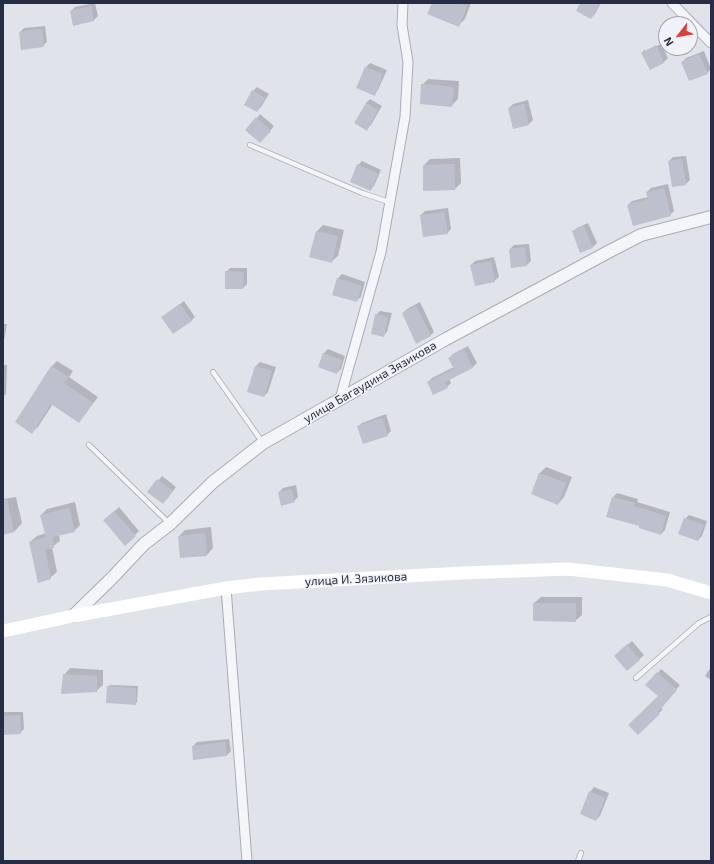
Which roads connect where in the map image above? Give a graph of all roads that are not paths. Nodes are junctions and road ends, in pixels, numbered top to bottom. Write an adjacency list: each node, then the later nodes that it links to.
1 (403, 3): 5 (street)
2 (672, 3): 3 (street)
3 (711, 43)
4 (250, 145): 5 (lane)
5 (390, 202): 8 (street)
6 (711, 217): 8 (street, улица Багаудина Зязикова)
7 (213, 372): 9 (lane)
8 (340, 399): 9 (street, улица Багаудина Зязикова)
9 (263, 443): 11 (street, улица Багаудина Зязикова)
10 (89, 445): 11 (lane)
11 (170, 524): 14 (street, улица Багаудина Зязикова)
12 (226, 588): 13 (main road, улица И. Зязикова); 14 (main road, улица И. Зязикова); 19 (street)
13 (711, 593)
14 (73, 616): 16 (main road, улица И. Зязикова)
15 (711, 617): 17 (lane)
16 (3, 631)
17 (636, 678)
18 (581, 853): 20 (lane)
19 (248, 861)
20 (578, 861)

